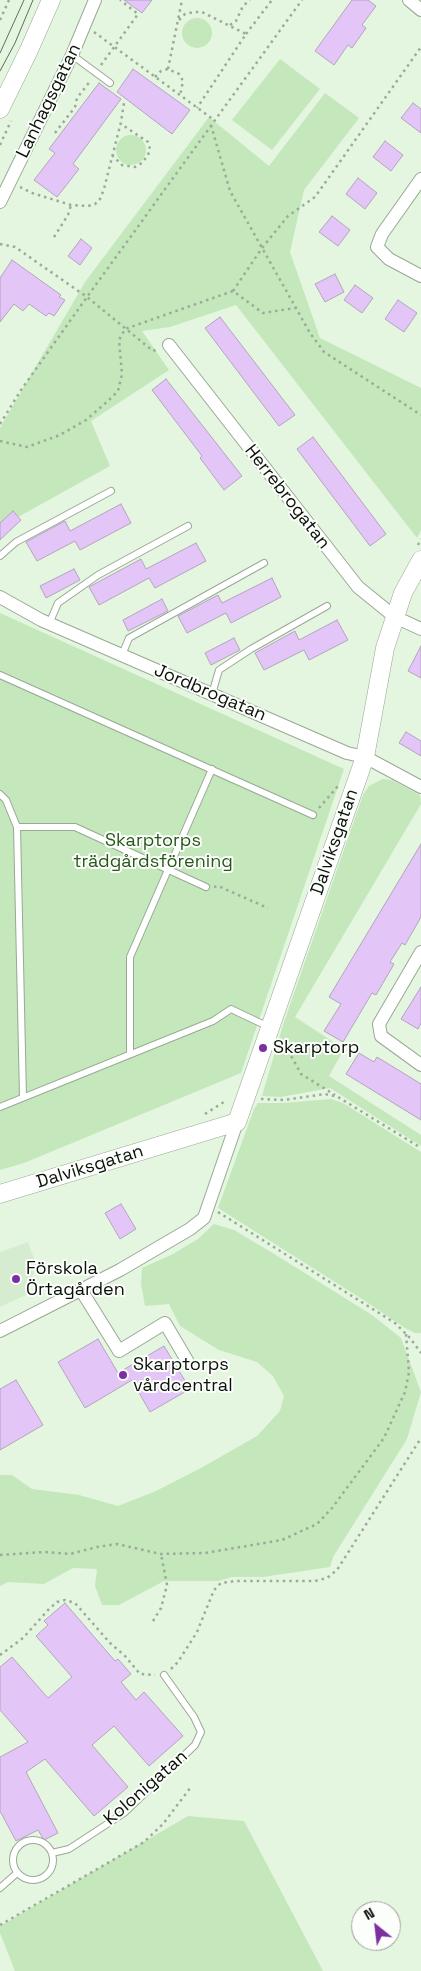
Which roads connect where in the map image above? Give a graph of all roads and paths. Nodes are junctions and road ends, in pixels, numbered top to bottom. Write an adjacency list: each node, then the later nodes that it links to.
1 (9, 0): 12 (path)
2 (51, 0): 25 (street)
3 (95, 0): 15 (street, Lanhagsgatan)
4 (120, 0): 11 (path)
5 (182, 0): 13 (path)
6 (250, 0): 14 (path)
7 (272, 0): 16 (path)
8 (302, 0): 26 (path)
9 (409, 0): 10 (street)
10 (421, 10)
11 (138, 14)
12 (0, 20)
13 (179, 20): 14 (path); 19 (path)
14 (230, 25): 16 (path)
15 (85, 26): 18 (street, Lanhagsgatan); 20 (path)
16 (246, 34): 24 (path)
17 (421, 48): 36 (path)
18 (72, 54): 21 (lane); 31 (street, Lanhagsgatan)
19 (168, 69): 20 (path); 22 (path)
20 (155, 77): 22 (path)
21 (110, 83)
22 (180, 96): 24 (path)
23 (124, 103): 27 (path)
24 (197, 108): 26 (path)
25 (0, 109)
26 (214, 120): 28 (path)
27 (120, 123): 29 (path); 29 (path)
28 (210, 125): 36 (path); 39 (path)
29 (112, 156): 33 (path)
30 (421, 179): 37 (street)
31 (10, 182): 32 (street, Lanhagsgatan); 33 (path)
32 (0, 202)
33 (71, 205): 34 (path)
34 (54, 237)
35 (0, 244): 39 (path)
36 (262, 248): 38 (path); 40 (path)
37 (421, 276)
38 (233, 291): 40 (path); 41 (path)
39 (87, 297): 41 (path); 44 (path)
40 (295, 308): 43 (path)
41 (126, 329): 42 (path); 45 (path)
42 (169, 346): 54 (street, Herrebrogatan)
43 (421, 416)
44 (0, 424)
45 (0, 441)
46 (111, 491): 50 (lane)
47 (188, 526): 55 (lane)
48 (421, 539): 49 (path)
49 (419, 554): 54 (street, Dalviksgatan)
50 (0, 556)
51 (264, 563): 57 (lane)
52 (0, 597): 55 (street, Jordbrogatan)
53 (327, 606): 59 (lane)
54 (395, 616): 56 (street, Herrebrogatan); 60 (street, Dalviksgatan)
55 (49, 624): 57 (street, Jordbrogatan)
56 (421, 629)
57 (122, 655): 59 (street, Jordbrogatan)
58 (0, 675): 61 (lane)
59 (212, 694): 60 (street, Jordbrogatan)
60 (365, 757): 63 (street, Jordbrogatan); 71 (street, Dalviksgatan)
61 (212, 769): 65 (lane); 67 (lane)
62 (344, 779): 65 (path)
63 (421, 786)
64 (0, 794): 66 (lane)
65 (313, 814)
66 (17, 827): 67 (lane); 75 (lane)
67 (168, 869): 68 (lane); 72 (lane)
68 (206, 887): 69 (path)
69 (268, 908)
70 (421, 952): 73 (street)
71 (270, 1028): 72 (lane); 74 (path); 80 (street, Dalviksgatan)
72 (130, 1054): 75 (lane)
73 (421, 1065)
74 (338, 1097): 77 (path); 81 (path)
75 (23, 1098): 78 (lane)
76 (230, 1098): 79 (path)
77 (263, 1100)
78 (0, 1107)
79 (196, 1117)
80 (237, 1122): 82 (street, Dalviksgatan); 83 (street, Dalviksgatan)
81 (421, 1148)
82 (0, 1194)
83 (208, 1206): 84 (street, Dalviksgatan); 86 (path)
84 (81, 1290): 85 (street, Dalviksgatan); 88 (street)
85 (0, 1331)
86 (406, 1334): 87 (path); 91 (path)
87 (421, 1353)
88 (188, 1362)
89 (421, 1438): 94 (path)
90 (0, 1554): 91 (path)
91 (161, 1554): 92 (path)
92 (153, 1621)
93 (0, 1655): 94 (path)
94 (164, 1675): 96 (lane, Kolonigatan)
95 (191, 1787): 99 (path)
96 (52, 1853): 97 (lane); 97 (lane)
97 (17, 1873): 98 (lane)
98 (0, 1888)
99 (0, 1925)

